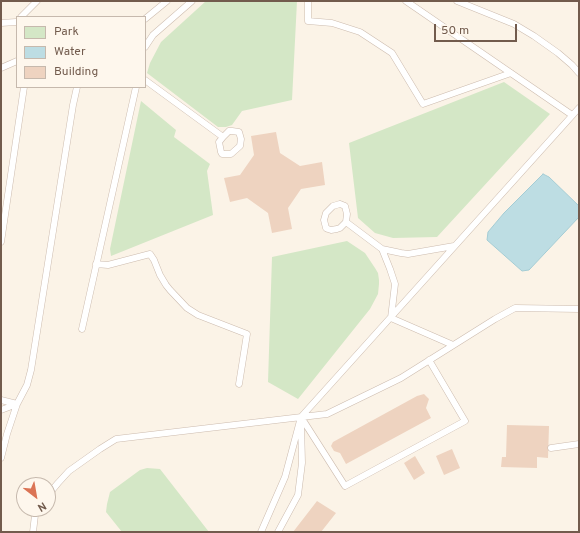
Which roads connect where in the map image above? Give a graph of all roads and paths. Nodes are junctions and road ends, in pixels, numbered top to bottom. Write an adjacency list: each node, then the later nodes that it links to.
1 (37, 1): 7 (lane)
2 (167, 1): 8 (lane)
3 (192, 1): 11 (lane)
4 (308, 1): 14 (lane)
5 (406, 1): 14 (lane)
6 (457, 1): 15 (lane)
7 (22, 16)
8 (146, 18)
9 (1, 22): 10 (lane)
10 (16, 22)
11 (146, 46)
12 (16, 61): 13 (lane)
13 (1, 68)
14 (511, 73): 21 (lane)
15 (579, 73)
16 (146, 81): 22 (lane)
17 (24, 88): 24 (lane)
18 (77, 88): 35 (lane)
19 (136, 88): 27 (lane)
20 (579, 108): 21 (lane)
21 (572, 115): 25 (lane)
22 (223, 137)
23 (346, 222): 23 (lane); 26 (lane)
24 (1, 242)
25 (454, 246): 26 (lane); 29 (lane)
26 (382, 249): 29 (lane)
27 (96, 264): 30 (lane); 33 (lane)
28 (579, 309): 31 (lane)
29 (391, 318): 31 (lane); 37 (lane)
30 (82, 328)
31 (454, 345): 32 (lane)
32 (429, 360): 37 (lane); 37 (lane)
33 (239, 384)
34 (1, 400): 35 (lane)
35 (18, 404): 36 (lane); 40 (lane)
36 (1, 410)
37 (301, 417): 41 (lane); 44 (lane); 45 (lane)
38 (579, 444): 39 (lane)
39 (551, 448)
40 (1, 458)
41 (56, 485)
42 (36, 517): 43 (lane)
43 (33, 532)
44 (261, 532)
45 (278, 532)

